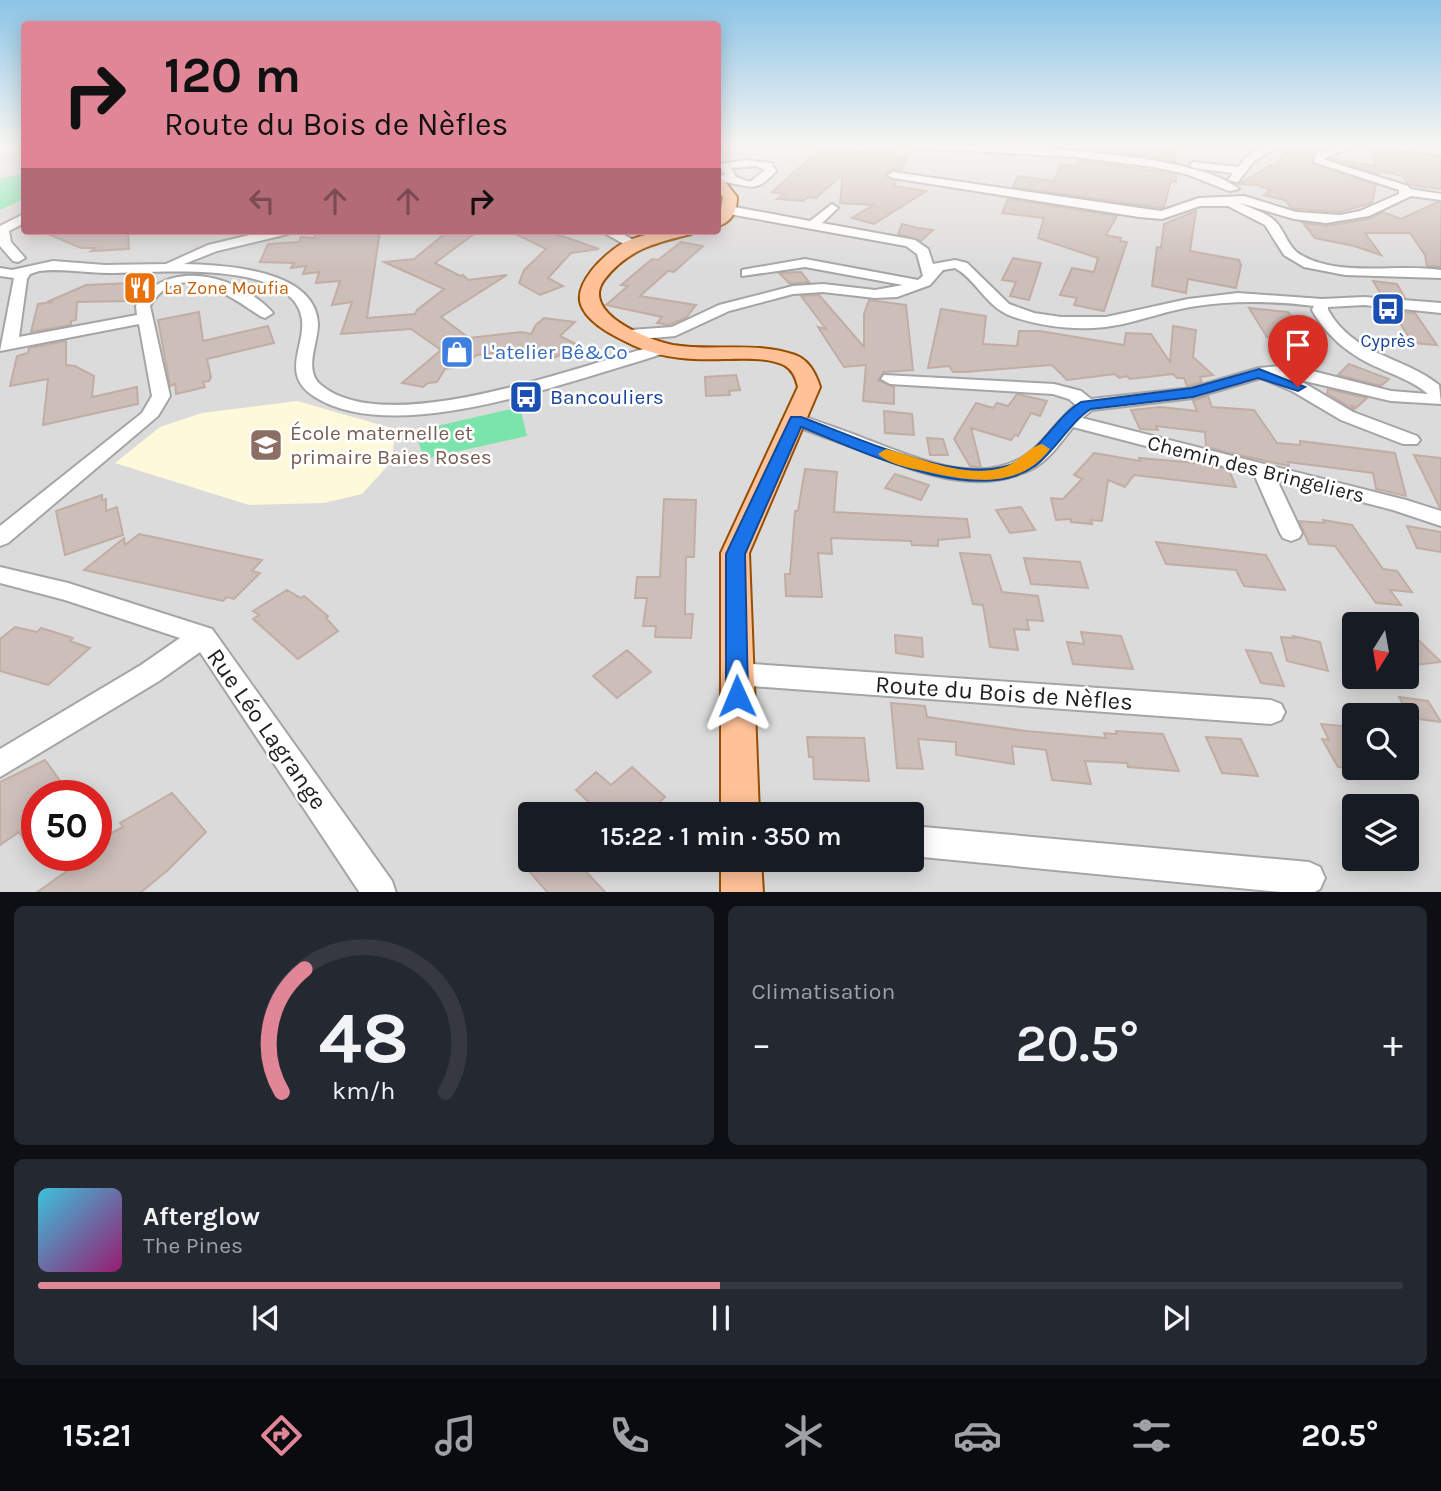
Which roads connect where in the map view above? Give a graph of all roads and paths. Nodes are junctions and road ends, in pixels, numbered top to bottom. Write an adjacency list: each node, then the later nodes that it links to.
1 (725, 186): 11 (main road)
2 (959, 186): 10 (street)
3 (1215, 186): 7 (street)
4 (1234, 186): 7 (street)
5 (1396, 186): 6 (street)
6 (1406, 192): 7 (street); 8 (street)
7 (1235, 197): 10 (street); 23 (street)
8 (1441, 197)
9 (832, 208): 13 (street)
10 (1162, 215): 14 (street)
11 (723, 216): 13 (street)
12 (21, 220): 20 (street)
13 (813, 225): 27 (street)
14 (1154, 228)
15 (267, 235): 22 (street)
16 (615, 235): 18 (street)
17 (669, 235): 18 (main road)
18 (634, 244): 32 (main road)
19 (1441, 264): 23 (street)
20 (21, 265): 21 (street); 22 (street); 24 (street); 33 (street)
21 (0, 266)
22 (170, 267): 34 (street)
23 (1401, 269): 26 (street)
24 (0, 272)
25 (747, 273): 27 (street)
26 (1441, 274)
27 (925, 280): 28 (street); 32 (street)
28 (1322, 303): 29 (street); 35 (street)
29 (1441, 308)
30 (265, 313): 31 (street)
31 (145, 318): 33 (street); 44 (street)
32 (630, 335): 34 (main road)
33 (5, 344)
34 (662, 349): 38 (main road)
35 (1259, 373): 37 (street); 40 (street)
36 (890, 379): 37 (street)
37 (1087, 405): 39 (street)
38 (796, 420): 39 (street); 47 (main road)
39 (1071, 421): 41 (street, Chemin des Bringeliers)
40 (1410, 440)
41 (1263, 471): 42 (street, Chemin des Bringeliers); 43 (street)
42 (1441, 519)
43 (1291, 533)
44 (0, 538)
45 (0, 575): 46 (street, Rue Léo Lagrange)
46 (203, 636): 49 (street); 54 (street, Rue Léo Lagrange)
47 (737, 674): 48 (street, Route du Bois de Nèfles); 50 (main road)
48 (1271, 712)
49 (0, 764)
50 (740, 802)
51 (924, 842): 53 (street)
52 (741, 872): 55 (main road)
53 (1308, 878)
54 (380, 892)
55 (742, 892)

